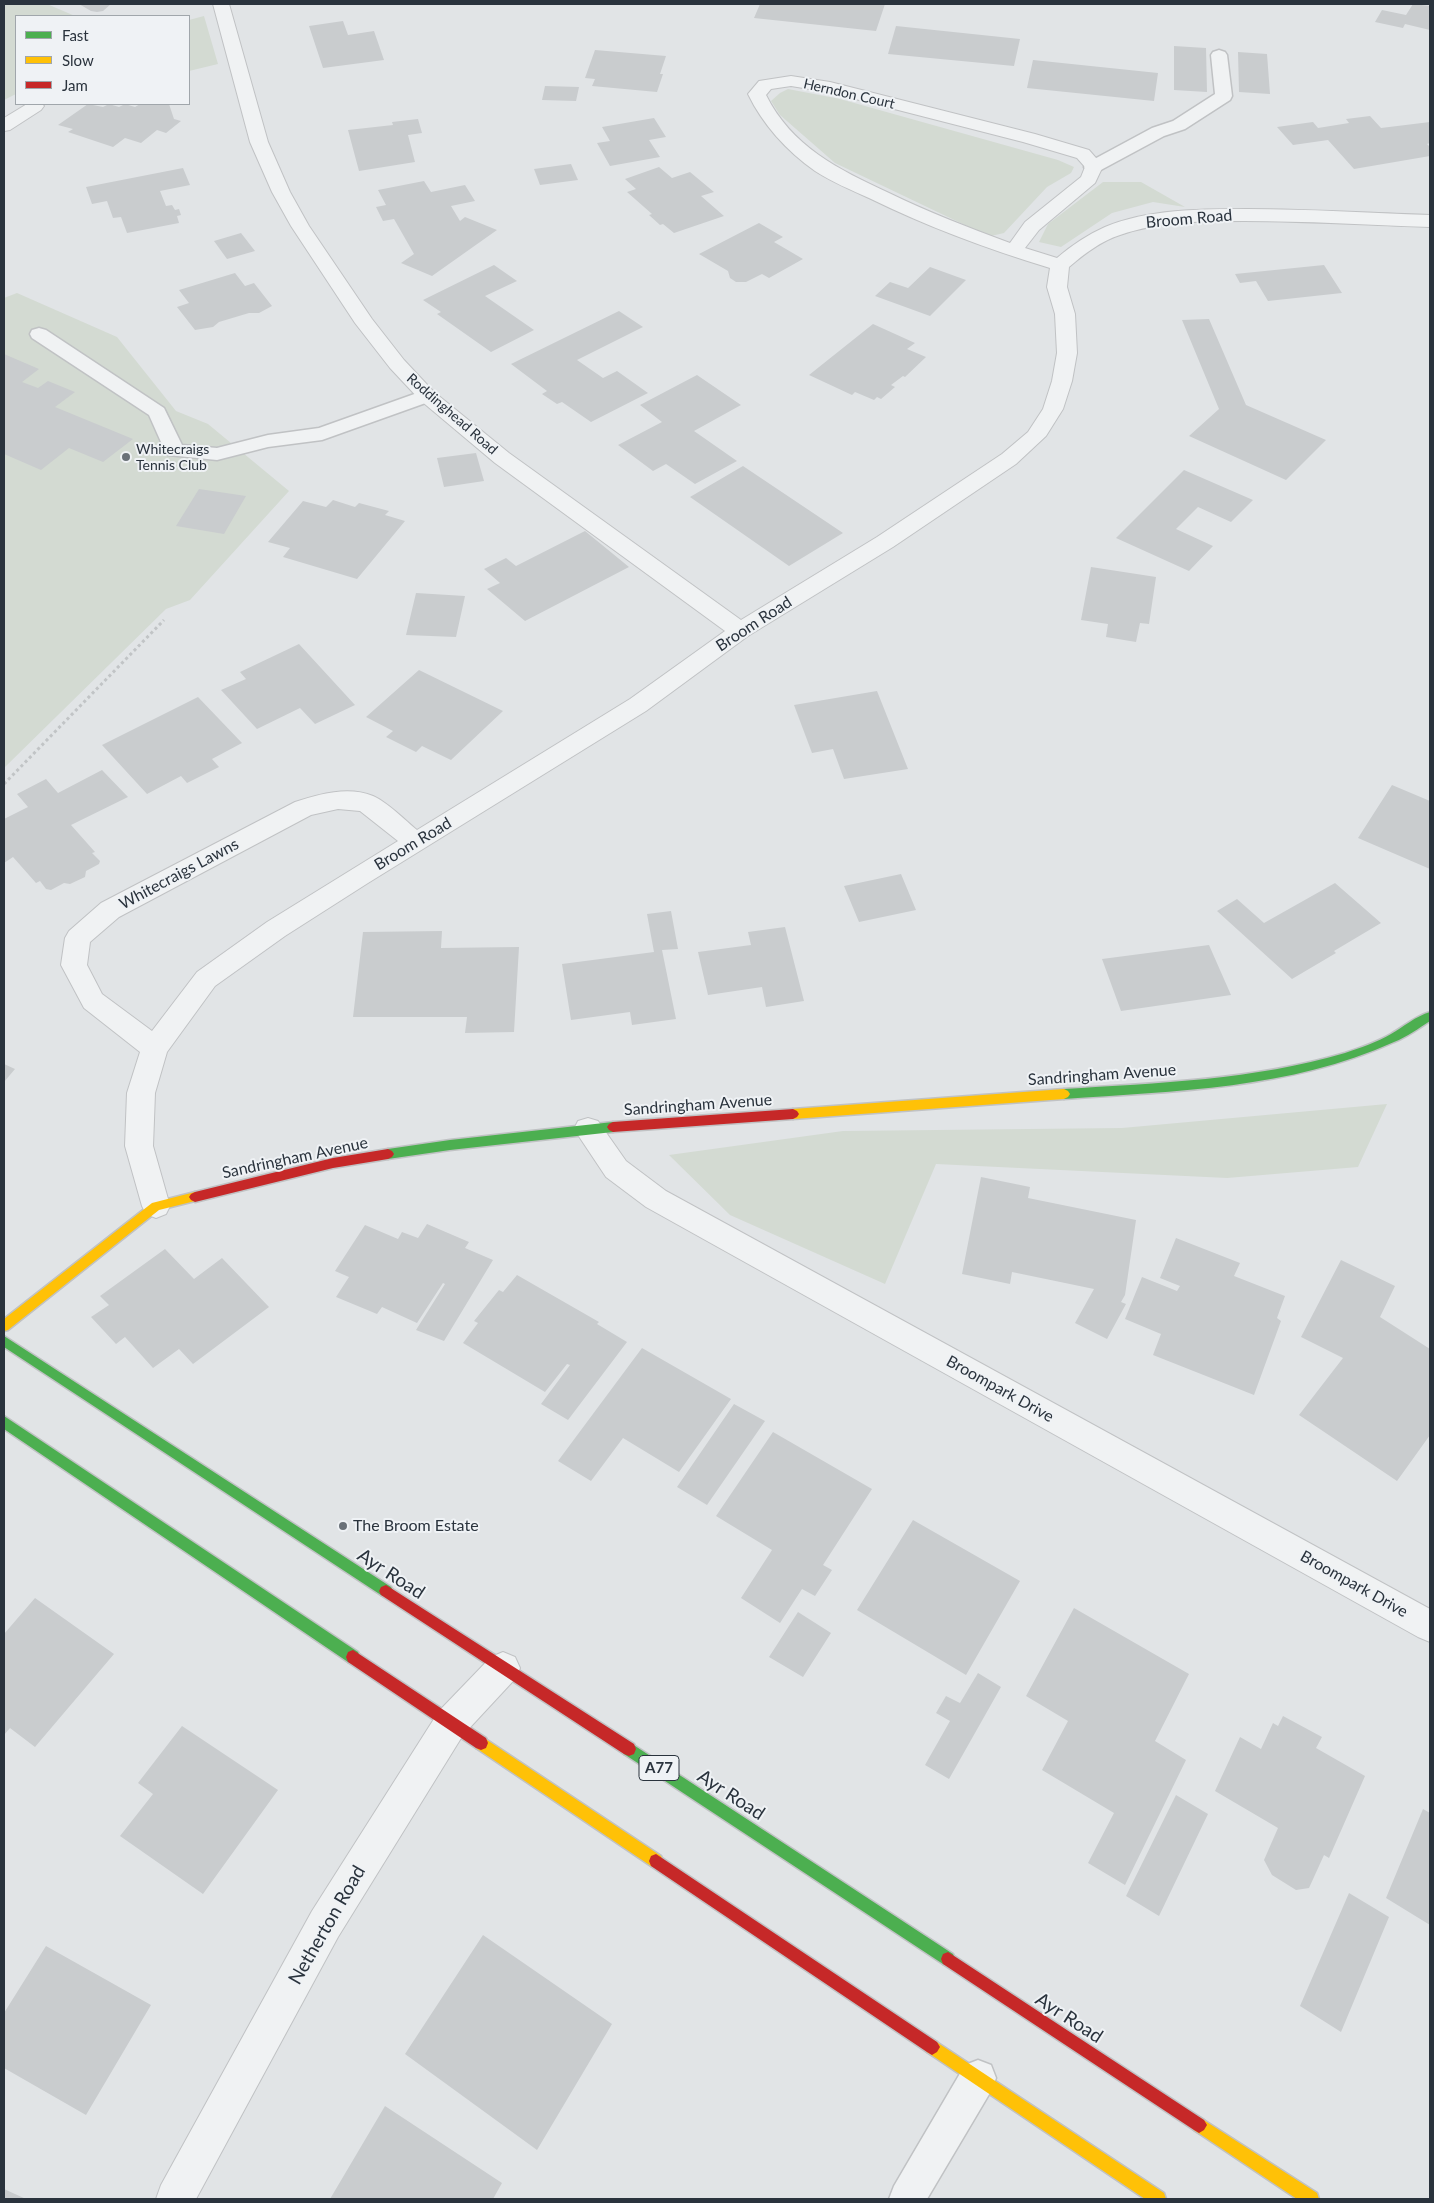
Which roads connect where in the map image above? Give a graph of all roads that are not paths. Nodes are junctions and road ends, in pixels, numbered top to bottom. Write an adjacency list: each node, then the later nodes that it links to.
1 (221, 4): 10 (street, Roddinghead Road)
2 (1219, 55): 5 (lane)
3 (35, 106): 4 (street)
4 (4, 126)
5 (1093, 167): 7 (street); 7 (street, Herndon Court)
6 (1430, 222): 8 (street, Broom Road)
7 (1013, 251): 8 (street, Herndon Court)
8 (1060, 265): 11 (street, Broom Road)
9 (39, 334): 10 (lane)
10 (427, 396): 11 (street, Roddinghead Road)
11 (740, 631): 12 (street, Broom Road)
12 (416, 842): 14 (street, Broom Road); 14 (street, Whitecraigs Lawns)
13 (1430, 1016): 15 (main road, Sandringham Avenue)
14 (156, 1048): 16 (street, Broom Road)
15 (588, 1128): 16 (main road, Sandringham Avenue); 20 (street, Broompark Drive)
16 (156, 1206): 17 (main road, Sandringham Avenue)
17 (4, 1326)
18 (4, 1341): 21 (main road, Ayr Road / A77)
19 (4, 1422): 22 (main road)
20 (1430, 1626)
21 (503, 1668): 22 (street, Netherton Road); 27 (main road, Ayr Road / A77)
22 (451, 1724): 23 (main road); 24 (street, Netherton Road)
23 (978, 2078): 25 (lane); 26 (main road)
24 (175, 2199)
25 (907, 2199)
26 (1158, 2199)
27 (1311, 2199)

